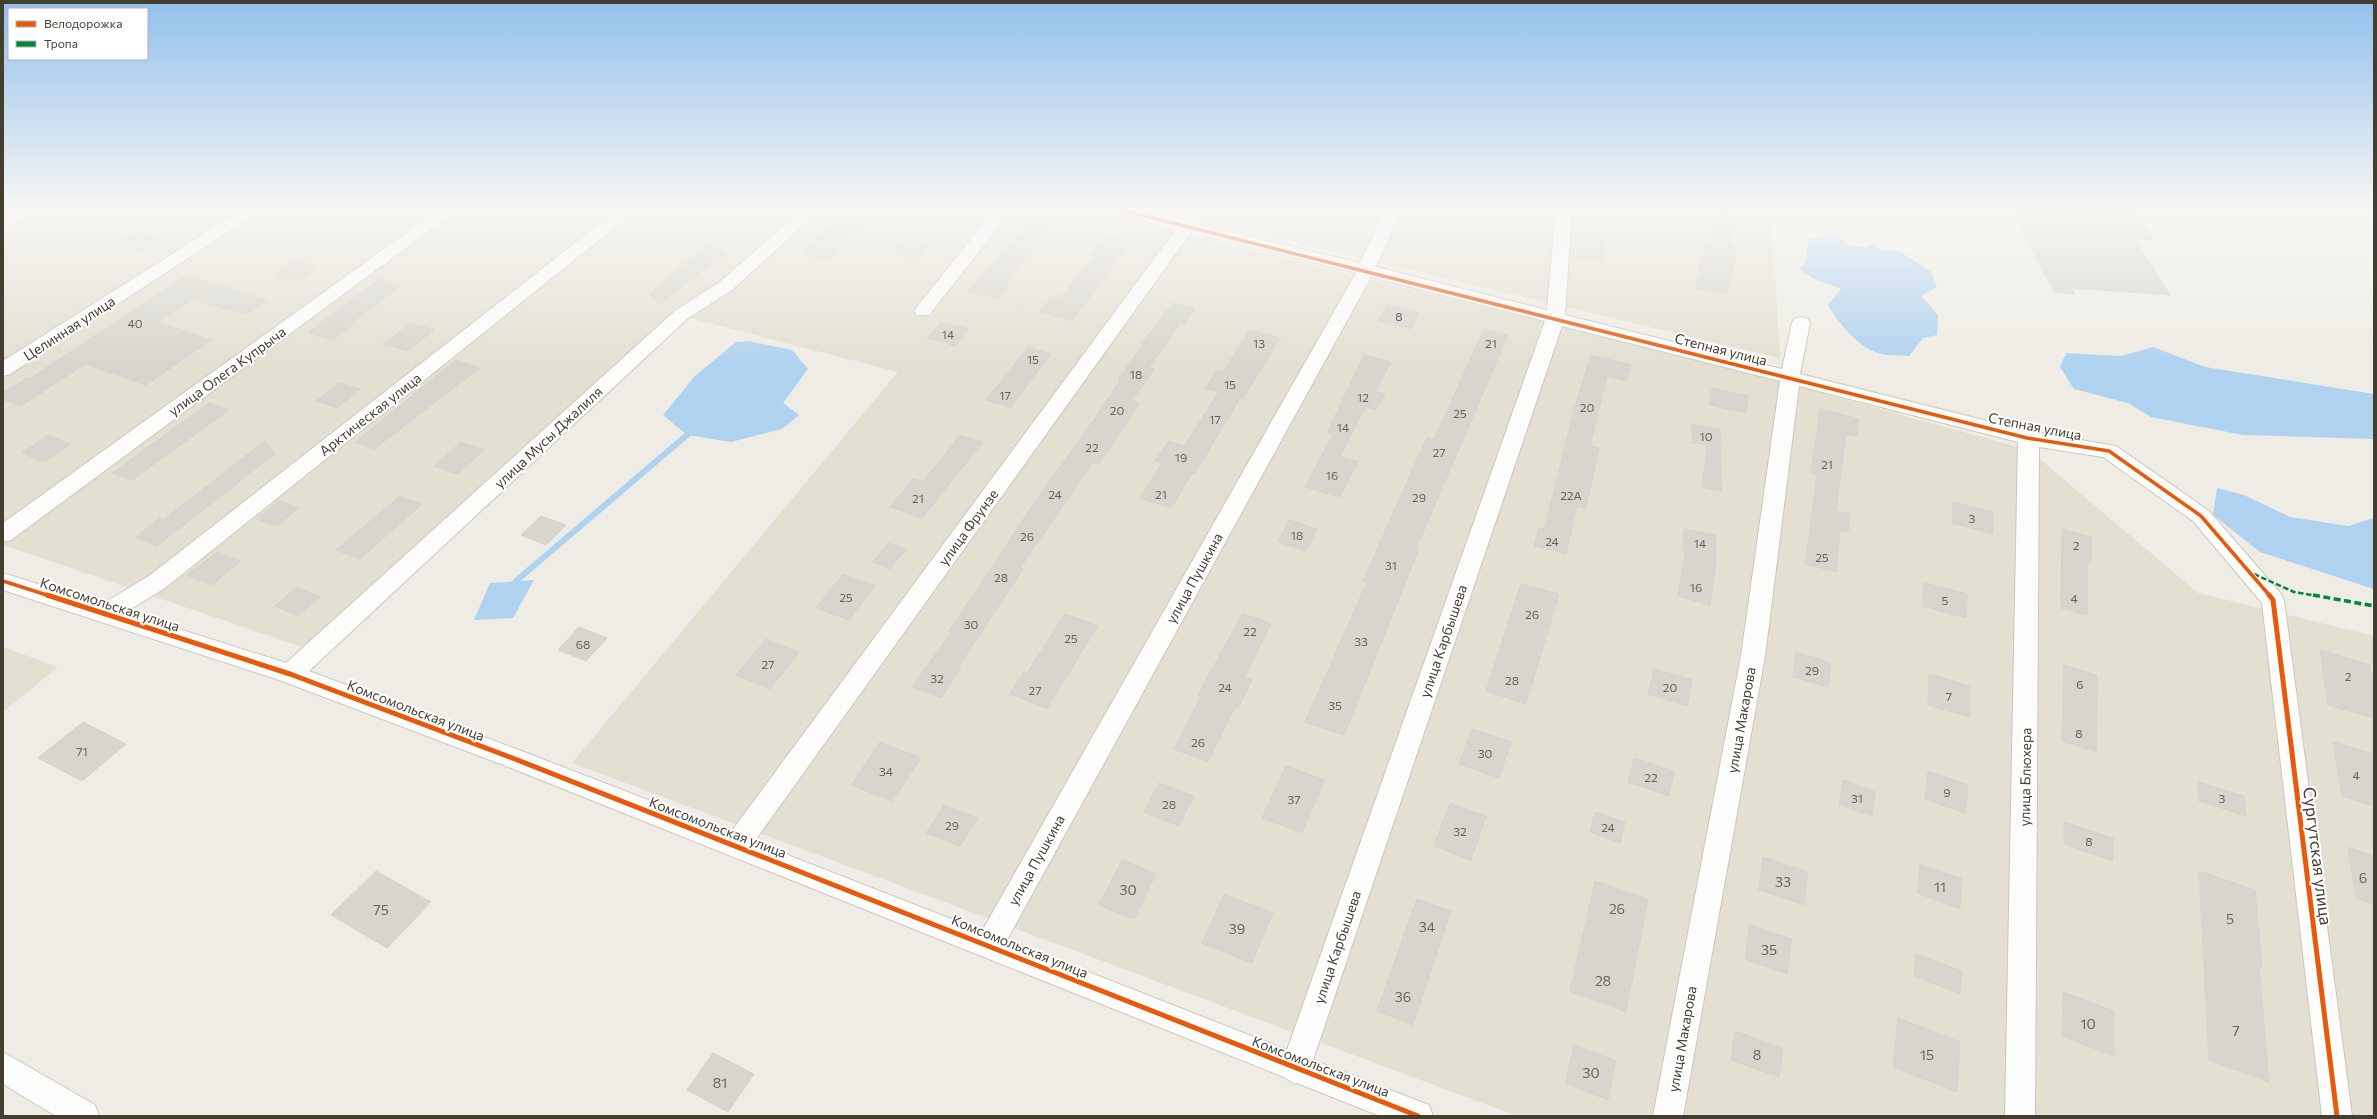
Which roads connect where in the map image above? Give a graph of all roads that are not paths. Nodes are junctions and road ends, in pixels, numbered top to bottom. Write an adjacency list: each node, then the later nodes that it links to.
1 (175, 260): 14 (street, Целинная улица)
2 (380, 260): 17 (street, улица Олега Купрыча)
3 (565, 260): 20 (street, Арктическая улица)
4 (754, 260): 21 (street, улица Мусы Джалиля)
5 (963, 260): 11 (street)
6 (1163, 260): 22 (street, улица Фрунзе)
7 (1334, 260): 10 (street, Степная улица)
8 (1370, 260): 10 (street, улица Пушкина)
9 (1560, 260): 12 (street, улица Карбышева)
10 (1366, 270): 12 (street, Степная улица); 23 (street, улица Пушкина)
11 (923, 311)
12 (1555, 319): 15 (street, Степная улица); 25 (street, улица Карбышева)
13 (1801, 323): 15 (street, улица Макарова)
14 (3, 370)
15 (1790, 378): 16 (street, Степная улица); 28 (street, улица Макарова)
16 (2027, 438): 19 (street, Степная улица); 29 (street, улица Блюхера)
17 (3, 534)
18 (3, 581): 20 (street, Комсомольская улица)
19 (2273, 600): 30 (street, Сургутская улица)
20 (105, 614): 21 (street, Комсомольская улица)
21 (290, 674): 22 (street, Комсомольская улица)
22 (736, 846): 23 (street, Комсомольская улица)
23 (989, 945): 25 (street, Комсомольская улица)
24 (3, 1067): 26 (street)
25 (1295, 1069): 27 (street, Комсомольская улица)
26 (84, 1116)
27 (1418, 1116)
28 (1668, 1116)
29 (2020, 1116)
30 (2337, 1116)

